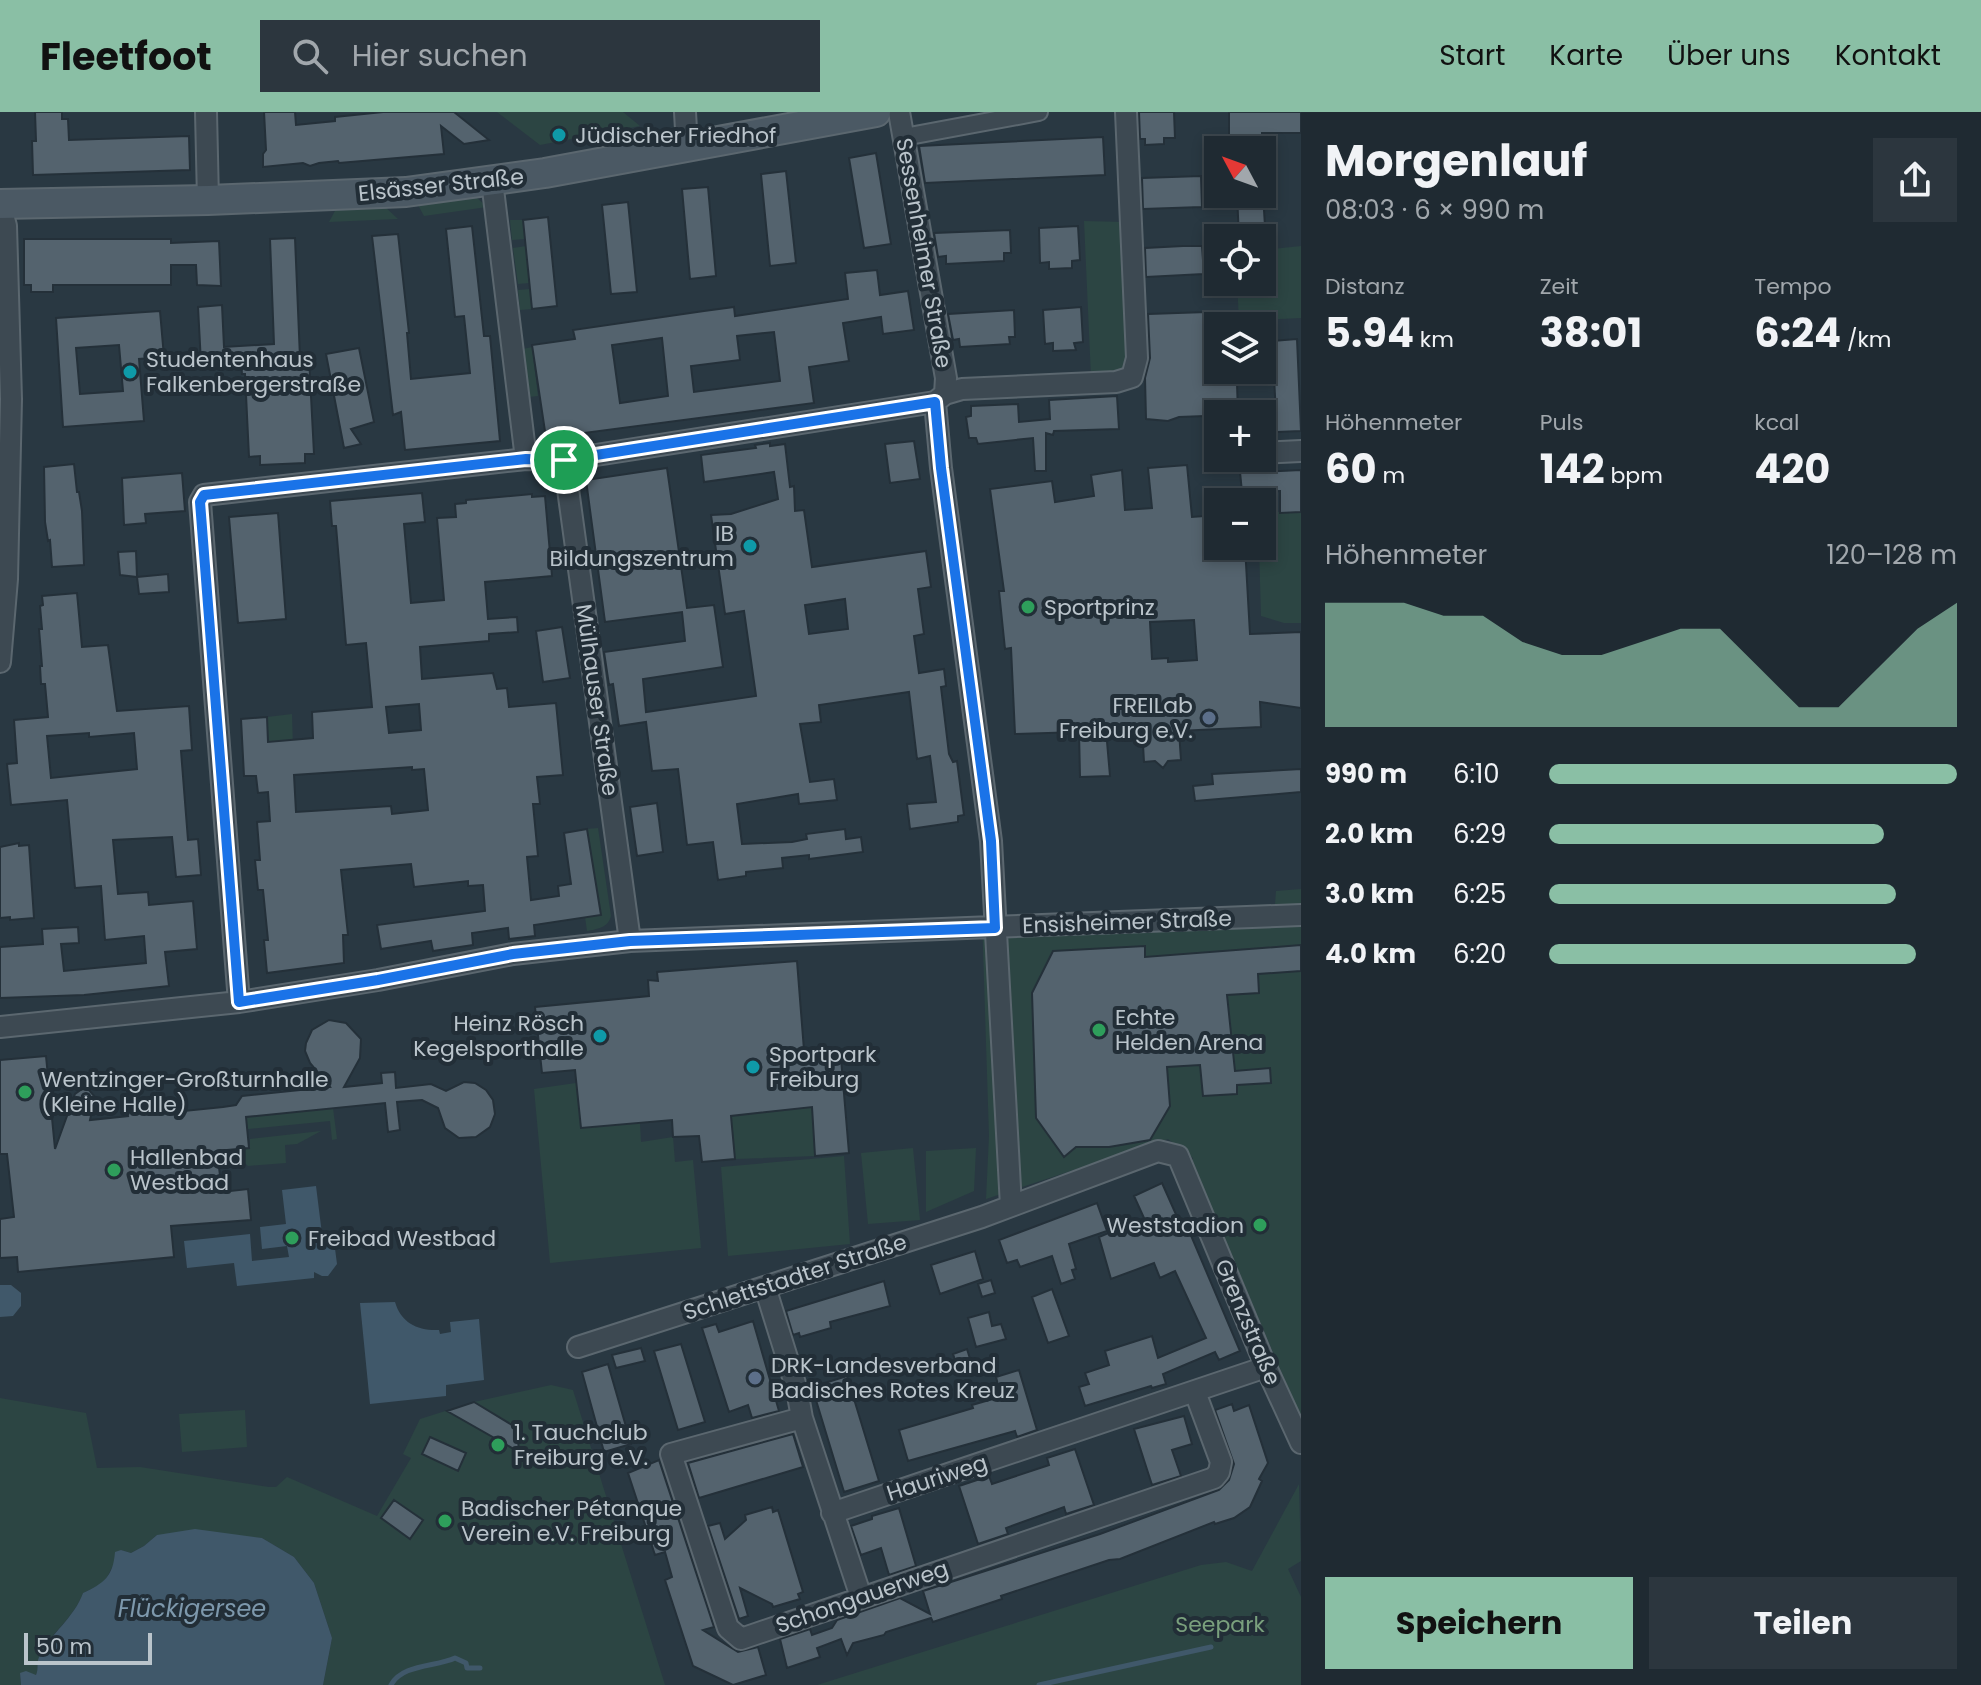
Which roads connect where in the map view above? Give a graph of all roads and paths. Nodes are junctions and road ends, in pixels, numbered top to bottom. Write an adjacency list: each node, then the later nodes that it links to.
1 (206, 112): 10 (street)
2 (685, 112): 8 (street)
3 (899, 112): 7 (street, Sessenheimer Straße)
4 (1039, 112): 7 (street)
5 (1126, 112): 12 (street)
6 (862, 113): 8 (main road, Elsässer Straße)
7 (904, 137): 12 (street, Sessenheimer Straße)
8 (687, 147): 9 (main road, Elsässer Straße)
9 (492, 181): 10 (main road, Elsässer Straße); 15 (street)
10 (208, 200): 11 (main road, Elsässer Straße)
11 (0, 204): 17 (street)
12 (940, 398): 16 (street); 19 (street, Sessenheimer Straße)
13 (1301, 451): 14 (street)
14 (1276, 452)
15 (526, 459): 16 (street); 21 (street)
16 (564, 460): 20 (street, Mülhauser Straße)
17 (0, 662)
18 (1301, 915): 19 (street, Ensisheimer Straße)
19 (995, 928): 20 (street, Ensisheimer Straße); 24 (street)
20 (630, 941): 21 (street, Ensisheimer Straße)
21 (239, 1002): 22 (street, Ensisheimer Straße)
22 (0, 1027)
23 (1178, 1156): 24 (street, Schlettstadter Straße); 27 (street, Grenzstraße)
24 (1011, 1206): 25 (street, Schlettstadter Straße)
25 (765, 1287): 26 (street, Schlettstadter Straße); 29 (street)
26 (578, 1347)
27 (1266, 1367): 28 (street, Hauriweg); 30 (street, Grenzstraße)
28 (1195, 1392): 31 (street, Hauriweg); 32 (street, Schongauerweg)
29 (802, 1418): 31 (street); 32 (street, Schongauerweg)
30 (1301, 1443)
31 (832, 1513): 32 (street)
32 (861, 1597)

